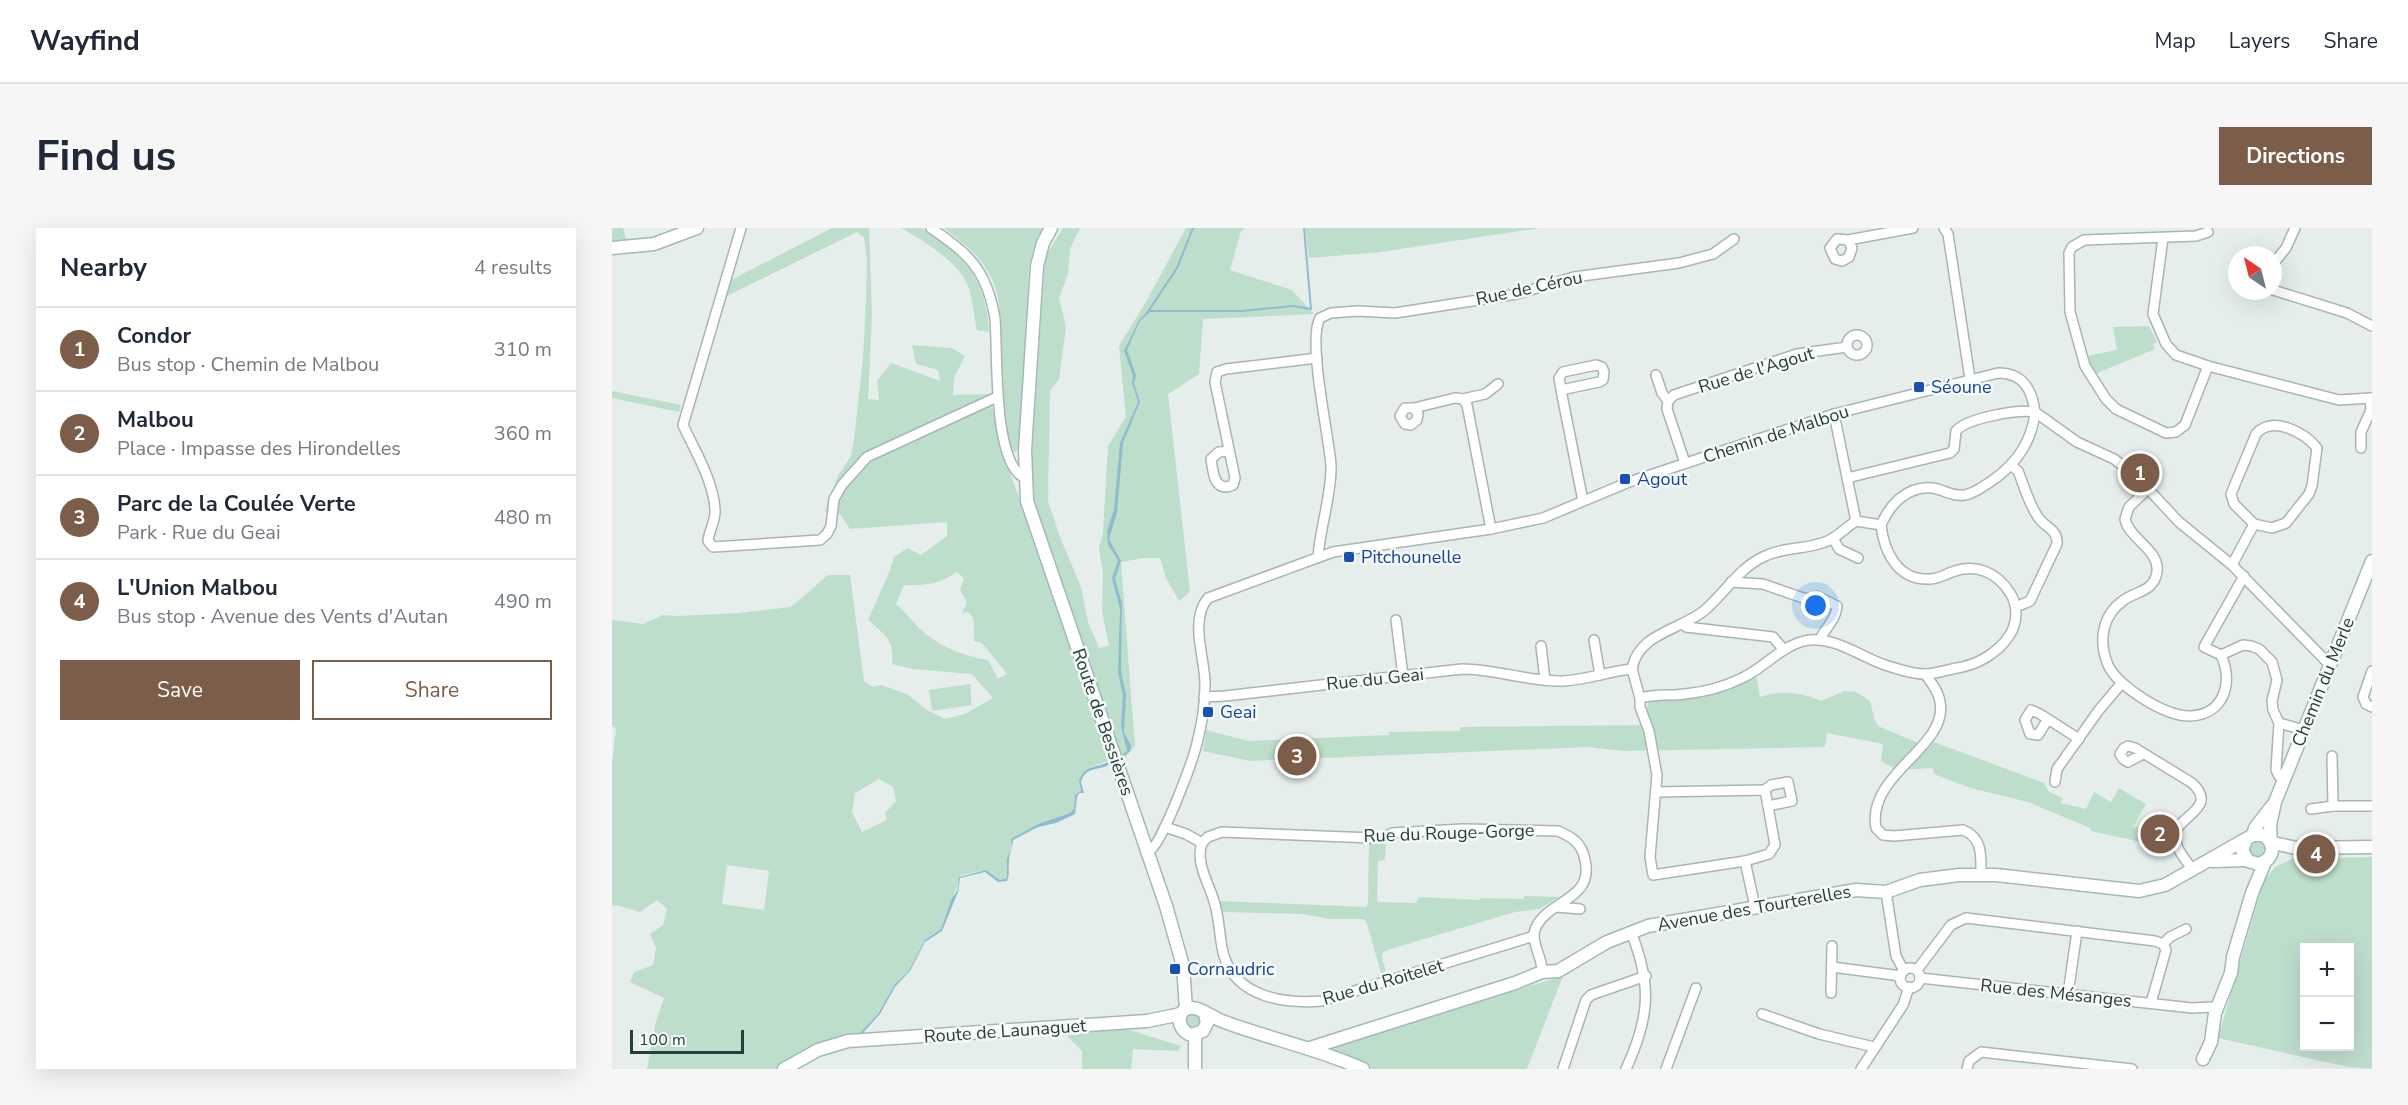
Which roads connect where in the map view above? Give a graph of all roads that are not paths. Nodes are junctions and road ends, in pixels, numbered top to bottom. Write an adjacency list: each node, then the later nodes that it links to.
1 (697, 228): 12 (street)
2 (741, 228): 23 (street)
3 (931, 228): 23 (street)
4 (1051, 228): 34 (street, Route de Bessières)
5 (1913, 228): 11 (street)
6 (1944, 228): 20 (street)
7 (2295, 228): 13 (street)
8 (2208, 232): 9 (street)
9 (2163, 238): 18 (street); 18 (street)
10 (1734, 239): 17 (street, Rue de Cérou)
11 (1848, 240)
12 (612, 248)
13 (2282, 253)
14 (2282, 293): 15 (street)
15 (2372, 326)
16 (1847, 347): 26 (street, Rue de l'Agout)
17 (1317, 358): 31 (street); 42 (street)
18 (2208, 366): 24 (street)
19 (1656, 375): 26 (street)
20 (1970, 379): 28 (street, Chemin de Malbou); 29 (street, Chemin de Malbou)
21 (1498, 384): 25 (street)
22 (1561, 390): 22 (street); 37 (street)
23 (997, 397): 34 (street)
24 (2371, 398): 30 (street)
25 (1463, 399): 27 (street); 41 (street)
26 (1668, 401): 32 (street)
27 (1414, 408)
28 (2035, 412): 33 (street); 35 (street); 36 (street)
29 (1834, 414): 32 (street, Chemin de Malbou); 35 (street)
30 (2361, 448)
31 (1229, 451)
32 (1685, 463): 37 (street, Chemin de Malbou)
33 (2012, 466): 40 (street); 51 (street)
34 (1025, 478): 91 (street, Route de Bessières)
35 (1847, 478): 38 (street)
36 (2149, 488): 48 (street); 66 (street)
37 (1583, 501): 41 (street, Chemin de Malbou)
38 (1856, 521): 40 (street); 43 (street)
39 (2254, 524): 39 (street); 48 (street)
40 (1881, 525): 51 (street)
41 (1491, 529): 44 (street, Chemin de Malbou)
42 (1319, 534): 44 (street); 45 (street)
43 (1833, 538): 46 (street); 50 (street)
44 (1333, 552): 45 (street, Chemin de Malbou)
45 (1318, 557): 67 (street, Chemin de Malbou)
46 (1858, 558)
47 (2372, 561): 59 (street, Chemin du Merle)
48 (2232, 565): 49 (street)
49 (2244, 576): 58 (street); 59 (street)
50 (1731, 582): 53 (street); 54 (street)
51 (2016, 607): 62 (street)
52 (1396, 620): 64 (street)
53 (1684, 624): 57 (street); 60 (street)
54 (1820, 639): 57 (street); 62 (street)
55 (1594, 640): 63 (street)
56 (1541, 646): 65 (street)
57 (1784, 650): 68 (street)
58 (2221, 655): 66 (street); 71 (street)
59 (2329, 664): 72 (street, Chemin du Merle)
60 (1632, 669): 63 (street, Rue du Geai); 68 (street)
61 (2372, 670): 69 (street)
62 (1925, 674): 97 (street)
63 (1600, 675): 65 (street, Rue du Geai)
64 (1403, 676): 65 (street, Rue du Geai); 67 (street, Rue du Geai)
65 (1545, 680)
66 (2121, 684): 73 (street)
67 (1204, 697): 85 (street, Chemin de Malbou)
68 (1640, 698): 79 (street)
69 (2372, 707)
70 (2048, 719): 73 (street)
71 (2279, 723): 72 (street); 76 (street)
72 (2304, 730): 76 (street, Chemin du Merle)
73 (2079, 739): 77 (street)
74 (2143, 754): 96 (street)
75 (2332, 756): 82 (street)
76 (2284, 778): 80 (street, Chemin du Merle)
77 (2055, 783)
78 (1765, 790): 79 (street); 81 (street); 81 (street)
79 (1656, 792): 93 (street)
80 (2275, 802): 86 (street, Chemin du Merle); 88 (street, Chemin du Merle)
81 (1768, 806): 93 (street)
82 (2333, 806): 83 (street); 84 (street)
83 (2372, 806)
84 (2311, 809)
85 (1165, 827): 87 (street); 91 (street, Chemin de Malbou)
86 (2249, 837): 88 (street); 92 (street); 94 (street, Avenue des Tourterelles)
87 (1202, 843): 100 (street, Rue du Rouge-Gorge); 106 (street, Rue du Roitelet)
88 (2271, 844): 90 (street); 95 (street)
89 (2372, 847): 90 (street)
90 (2296, 848): 95 (street)
91 (1149, 851): 109 (street, Route de Bessières)
92 (2247, 860): 94 (street, Avenue des Tourterelles); 95 (street); 99 (street)
93 (1745, 861): 101 (street)
94 (2211, 861): 96 (street, Avenue des Tourterelles)
95 (2267, 861): 99 (street)
96 (2192, 869): 97 (street, Avenue des Tourterelles)
97 (1981, 875): 98 (street, Avenue des Tourterelles)
98 (1886, 892): 101 (street, Avenue des Tourterelles); 112 (street)
99 (2252, 893): 122 (street)
100 (1555, 907): 102 (street); 106 (street, Rue du Rouge-Gorge)
101 (1755, 907): 105 (street, Avenue des Tourterelles)
102 (1581, 909)
103 (2186, 929): 107 (street)
104 (2077, 931): 107 (street); 113 (street); 118 (street)
105 (1631, 932): 111 (street, Avenue des Tourterelles); 114 (street)
106 (1534, 936): 111 (street)
107 (2163, 944): 119 (street)
108 (1832, 946): 110 (street)
109 (1183, 966): 120 (street, Route de Bessières); 121 (street, Route de Bessières)
110 (1832, 967): 112 (street); 117 (street)
111 (1542, 972): 130 (street, Avenue des Tourterelles)
112 (1902, 974): 113 (street); 115 (street)
113 (1919, 974): 115 (street); 118 (street, Rue des Mésanges)
114 (1646, 976): 136 (street); 137 (street)
115 (1909, 987): 129 (street)
116 (1696, 988): 138 (street)
117 (1831, 993)
118 (2068, 994): 119 (street, Rue des Mésanges)
119 (2151, 1003): 122 (street, Rue des Mésanges)
120 (1184, 1011): 121 (street); 124 (street, Route de Launaguet); 125 (street)
121 (1202, 1011): 126 (street); 127 (street)
122 (2212, 1012): 131 (street)
123 (1762, 1014): 129 (street)
124 (1147, 1021): 125 (street, Route de Launaguet); 133 (street, Route de Launaguet)
125 (1180, 1027): 128 (street)
126 (1206, 1028): 127 (street); 128 (street)
127 (1258, 1034): 130 (street)
128 (1195, 1035): 134 (street)
129 (1874, 1047): 139 (street)
130 (1310, 1048): 135 (street)
131 (2202, 1064)
132 (2085, 1067): 140 (street); 141 (street)
133 (784, 1069)
134 (1195, 1069)
135 (1363, 1069)
136 (1563, 1069)
137 (1626, 1069)
138 (1666, 1069)
139 (1861, 1069)
140 (1967, 1069)
141 (2132, 1069)

